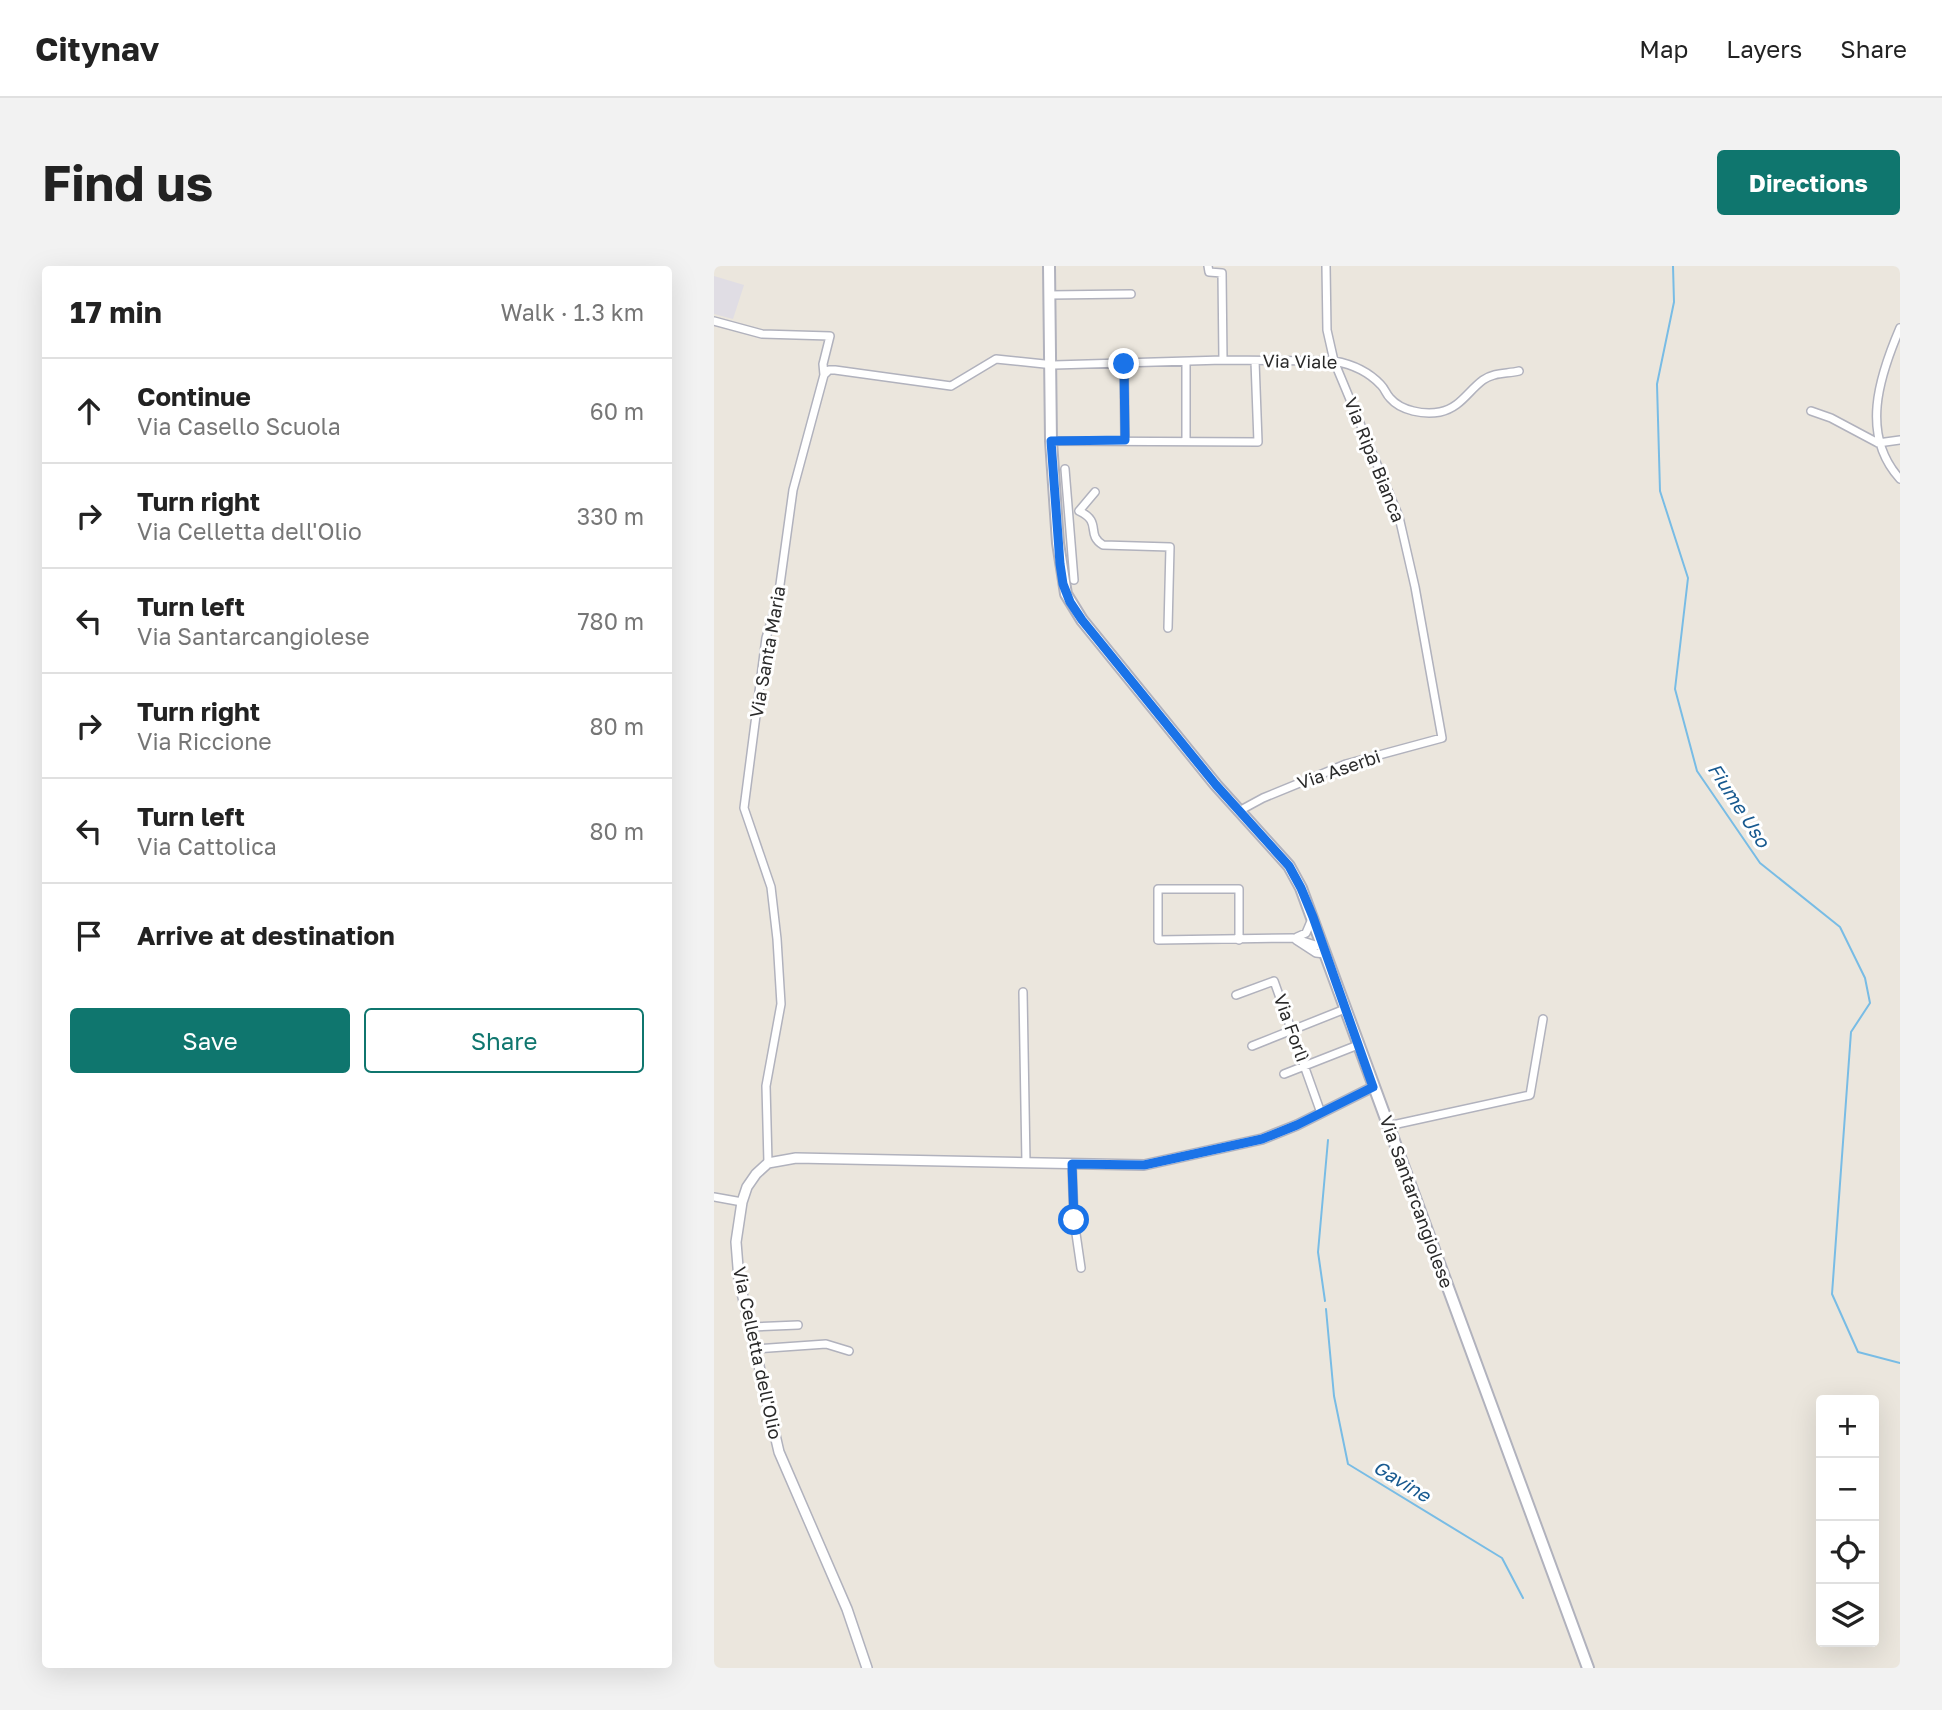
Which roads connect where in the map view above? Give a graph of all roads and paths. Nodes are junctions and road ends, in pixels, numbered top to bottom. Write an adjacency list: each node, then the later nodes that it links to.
1 (1049, 266): 5 (main road, Via Santarcangiolese)
2 (1208, 266): 9 (street)
3 (1326, 266): 11 (street, Via Ripa Bianca)
4 (1130, 294): 5 (street)
5 (1049, 295): 14 (main road, Via Santarcangiolese)
6 (714, 321): 8 (street)
7 (1900, 328): 23 (street)
8 (828, 353): 15 (street); 17 (street, Via Santa Maria)
9 (1223, 360): 10 (street, Via Viale); 12 (street, Via Viale)
10 (1255, 360): 11 (street, Via Viale); 22 (street)
11 (1334, 361): 16 (street, Via Viale); 31 (street, Via Ripa Bianca)
12 (1186, 363): 13 (street, Via Viale); 22 (street)
13 (1124, 364): 14 (street, Via Viale); 19 (street)
14 (1049, 365): 15 (street); 21 (main road, Via Santarcangiolese)
15 (835, 370): 17 (street)
16 (1520, 371)
17 (824, 375): 49 (street, Via Santa Maria)
18 (1811, 411): 23 (street)
19 (1125, 440): 21 (street); 22 (street)
20 (1900, 440): 23 (street)
21 (1051, 441): 28 (main road, Via Santarcangiolese)
22 (1186, 441)
23 (1878, 443): 25 (street)
24 (1065, 469): 28 (street, Via Santarcangiolese)
25 (1900, 479)
26 (1095, 492): 27 (street)
27 (1079, 511): 28 (street); 30 (street)
28 (1062, 515): 29 (street, Via Santarcangiolese); 32 (main road, Via Santarcangiolese)
29 (1074, 580)
30 (1168, 628)
31 (1442, 738): 32 (street, Via Aserbi)
32 (1239, 811): 33 (main road, Via Santarcangiolese)
33 (1313, 917): 34 (street); 36 (main road, Via Santarcangiolese)
34 (1293, 938): 35 (street); 36 (street)
35 (1239, 940): 35 (street)
36 (1323, 950): 39 (main road, Via Santarcangiolese)
37 (1023, 992): 50 (street)
38 (1237, 995): 41 (street, Via Forlì)
39 (1345, 1009): 41 (street); 42 (main road, Via Santarcangiolese)
40 (1543, 1018): 48 (street)
41 (1293, 1032): 43 (street); 44 (street, Via Forlì)
42 (1358, 1045): 44 (street); 46 (main road, Via Santarcangiolese)
43 (1252, 1046)
44 (1305, 1066): 45 (street); 47 (street, Via Forlì)
45 (1284, 1074)
46 (1373, 1087): 47 (street); 48 (main road, Via Santarcangiolese)
47 (1321, 1113): 51 (street)
48 (1388, 1126): 60 (main road, Via Santarcangiolese)
49 (768, 1163): 50 (street); 53 (street, Via Celletta dell'Olio)
50 (1026, 1163): 51 (street)
51 (1072, 1164): 54 (street)
52 (714, 1197): 53 (street)
53 (742, 1202): 56 (street, Via Celletta dell'Olio)
54 (1081, 1269)
55 (798, 1325): 56 (street)
56 (750, 1327): 57 (street, Via Celletta dell'Olio)
57 (755, 1349): 58 (street); 59 (street, Via Celletta dell'Olio)
58 (849, 1351)
59 (867, 1668)
60 (1588, 1668)

